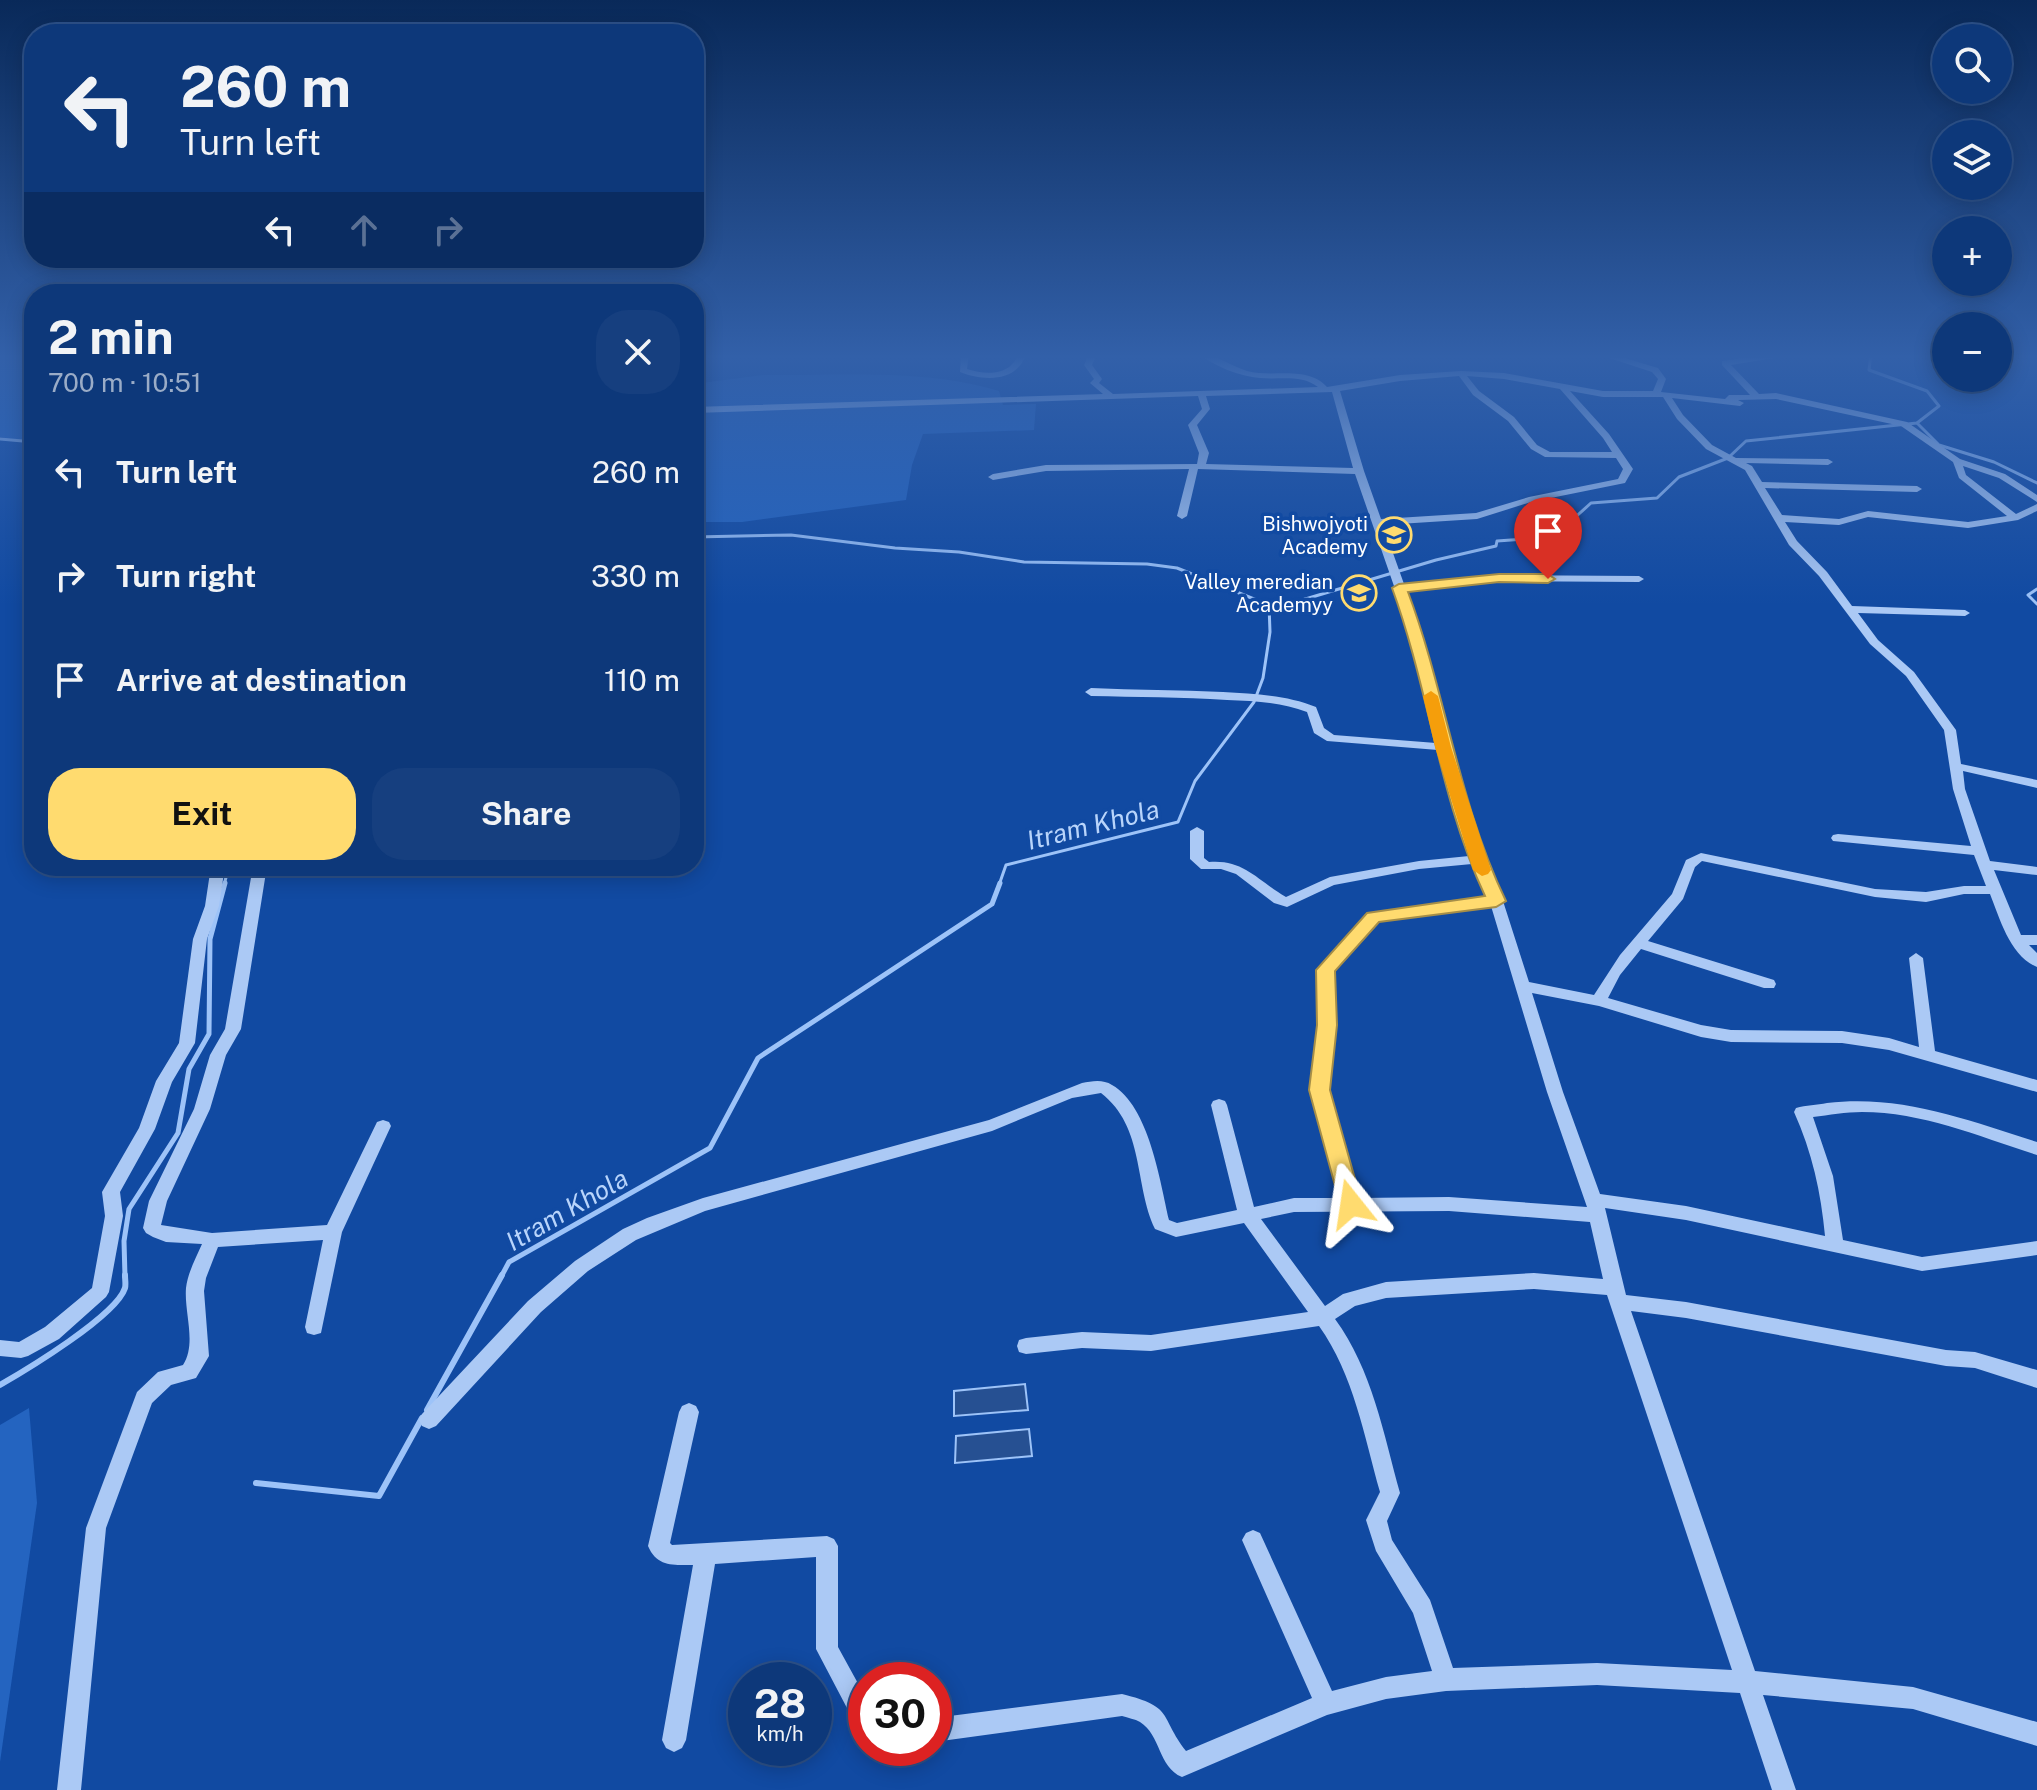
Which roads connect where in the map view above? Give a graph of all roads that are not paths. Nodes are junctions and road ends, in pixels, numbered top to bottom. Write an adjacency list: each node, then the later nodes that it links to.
1 (1197, 438): 11 (street)
2 (1347, 438): 12 (street)
3 (1526, 438): 7 (street)
4 (1607, 438): 7 (street)
5 (1700, 438): 8 (street)
6 (1923, 438): 9 (street)
7 (1616, 455): 21 (street)
8 (1729, 458): 10 (street); 14 (street)
9 (1957, 461): 16 (street); 20 (street)
10 (1828, 462)
11 (1198, 467): 12 (street); 13 (street); 18 (street)
12 (1359, 471): 21 (street)
13 (993, 477)
14 (1761, 485): 15 (street); 19 (street)
15 (1917, 489)
16 (2037, 499)
17 (2037, 507): 20 (street)
18 (1182, 516)
19 (1777, 518): 20 (street); 24 (street)
20 (2015, 518)
21 (1378, 522): 22 (street)
22 (1396, 578): 23 (street); 27 (street)
23 (1639, 579)
24 (1849, 609): 25 (street); 28 (street)
25 (1965, 613)
26 (1091, 692): 27 (street)
27 (1443, 747): 33 (street)
28 (1955, 766): 29 (street); 32 (street)
29 (2037, 784)
30 (1197, 831): 33 (street)
31 (1838, 838): 32 (street)
32 (1979, 851): 34 (street)
33 (1477, 859): 39 (street)
34 (1985, 865): 35 (street); 38 (street)
35 (2037, 871)
36 (216, 876): 64 (street)
37 (258, 876): 57 (street)
38 (1994, 890): 40 (street); 42 (street)
39 (1496, 901): 46 (street); 53 (street)
40 (2016, 940): 41 (street); 44 (street)
41 (2037, 940)
42 (1637, 943): 45 (street); 47 (street)
43 (1916, 958): 48 (street)
44 (2037, 962)
45 (1769, 984)
46 (1522, 986): 47 (street); 54 (street)
47 (1599, 1001): 48 (street)
48 (1928, 1055): 49 (street)
49 (2037, 1086)
50 (1219, 1105): 55 (street)
51 (383, 1126): 56 (street)
52 (2037, 1149): 58 (street)
53 (1351, 1204): 54 (street); 55 (street)
54 (1596, 1207): 58 (street); 60 (street)
55 (1247, 1214): 61 (street); 67 (street)
56 (333, 1232): 57 (street); 62 (street)
57 (212, 1240): 77 (street)
58 (1835, 1244): 59 (street)
59 (2037, 1248)
60 (1616, 1295): 61 (street); 65 (street); 71 (street)
61 (1322, 1318): 63 (street); 70 (street)
62 (314, 1327)
63 (1026, 1346)
64 (0, 1348)
65 (2037, 1379)
66 (689, 1412): 69 (street)
67 (429, 1420)
68 (1253, 1540): 73 (street)
69 (709, 1554): 72 (street); 76 (street)
70 (1446, 1680): 71 (street); 73 (street)
71 (1748, 1682): 75 (street); 78 (street)
72 (848, 1688)
73 (1326, 1704): 74 (street)
74 (952, 1728)
75 (2037, 1734)
76 (674, 1740)
77 (69, 1790)
78 (1784, 1790)

